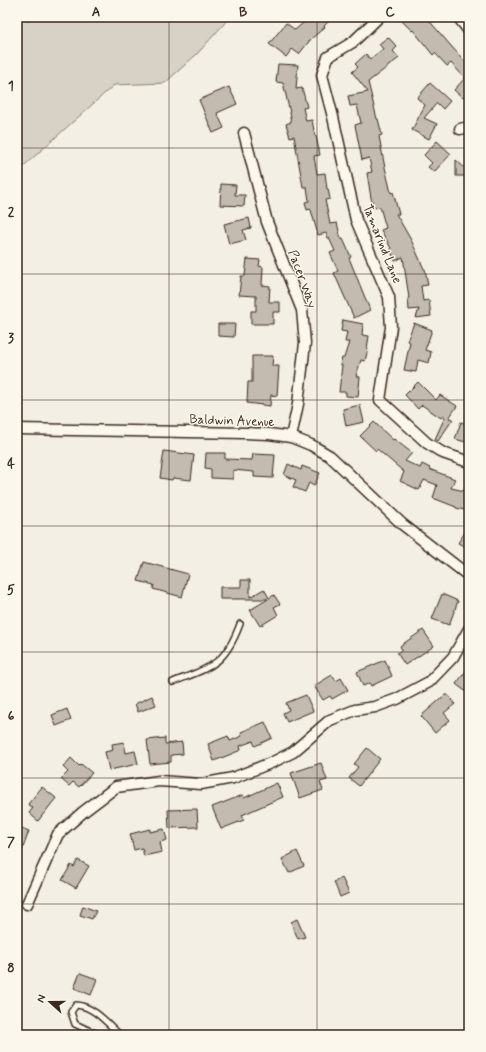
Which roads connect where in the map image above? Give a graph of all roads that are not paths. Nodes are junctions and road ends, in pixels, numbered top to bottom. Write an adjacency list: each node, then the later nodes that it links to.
1 (379, 17): 7 (street, Tamarind Lane)
2 (458, 17): 3 (street)
3 (469, 31)
4 (244, 133): 6 (street, Pacer Way)
5 (17, 429): 6 (street, Baldwin Avenue)
6 (291, 437): 8 (street, Baldwin Avenue)
7 (469, 462)
8 (469, 576)
9 (240, 624): 11 (lane)
10 (469, 629): 12 (street)
11 (173, 682)
12 (27, 904)
13 (99, 1035): 14 (lane)
14 (120, 1035)

